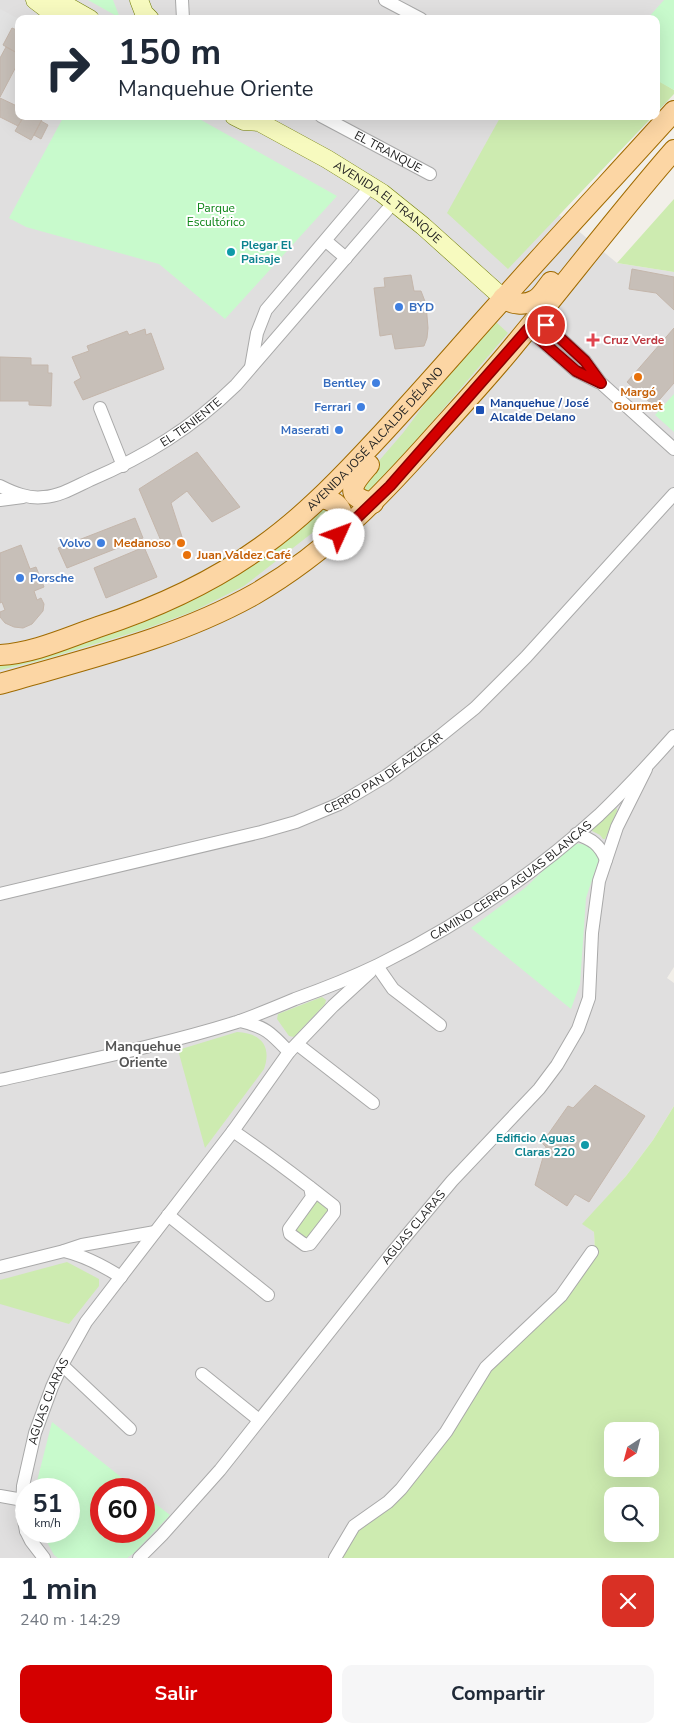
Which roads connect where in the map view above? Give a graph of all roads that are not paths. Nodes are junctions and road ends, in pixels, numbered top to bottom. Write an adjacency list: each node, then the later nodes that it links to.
1 (182, 0): 6 (street)
2 (385, 0): 7 (street)
3 (37, 1): 4 (main road); 5 (main road)
4 (55, 15)
5 (83, 15)
6 (183, 15)
7 (413, 15)
8 (674, 111): 20 (main road, AVENIDA JOSÉ ALCALDE DÉLANO)
9 (241, 120): 10 (main road, AVENIDA EL TRANQUE)
10 (253, 120)
11 (259, 120): 15 (main road, AVENIDA EL TRANQUE)
12 (329, 120): 14 (street, EL TRANQUE)
13 (674, 150): 17 (main road)
14 (430, 174)
15 (372, 185): 16 (main road, AVENIDA EL TRANQUE); 18 (street)
16 (394, 202): 19 (street, EL TENIENTE); 20 (main road, AVENIDA EL TRANQUE)
17 (617, 216): 20 (main road); 21 (main road)
18 (326, 240): 19 (street); 22 (street)
19 (346, 258): 22 (street, EL TENIENTE)
20 (504, 298): 24 (main road, AVENIDA JOSÉ ALCALDE DÉLANO)
21 (532, 323): 25 (street); 32 (main road)
22 (252, 367): 26 (street, EL TENIENTE)
23 (100, 408): 26 (street)
24 (406, 409): 30 (main road, AVENIDA JOSÉ ALCALDE DÉLANO); 32 (main road)
25 (674, 448)
26 (123, 466): 29 (street, EL TENIENTE)
27 (0, 486): 29 (street, EL TENIENTE)
28 (674, 494): 40 (street, CERRO PAN DE AZÚCAR)
29 (25, 496): 31 (street, EL TENIENTE)
30 (321, 498): 33 (main road); 34 (main road, AVENIDA JOSÉ ALCALDE DÉLANO)
31 (0, 500)
32 (373, 504): 33 (main road)
33 (339, 535): 35 (main road)
34 (0, 655)
35 (0, 684)
36 (674, 736): 37 (street, CAMINO CERRO AGUAS BLANCAS)
37 (646, 768): 38 (street, CAMINO CERRO AGUAS BLANCAS); 39 (street, AGUAS CLARAS)
38 (576, 834): 39 (street); 41 (street, CAMINO CERRO AGUAS BLANCAS)
39 (606, 860): 62 (street, AGUAS CLARAS)
40 (0, 894)
41 (377, 966): 42 (street, CAMINO CERRO AGUAS BLANCAS); 43 (street, AGUAS CLARAS); 46 (street)
42 (322, 989): 43 (street); 44 (street, CAMINO CERRO AGUAS BLANCAS)
43 (332, 1006): 48 (street, AGUAS CLARAS)
44 (274, 1008): 45 (street, CAMINO CERRO AGUAS BLANCAS); 47 (street)
45 (240, 1021): 47 (street); 49 (street, CAMINO CERRO AGUAS BLANCAS)
46 (440, 1024)
47 (266, 1029): 48 (street)
48 (293, 1048): 50 (street); 51 (street, AGUAS CLARAS)
49 (0, 1080)
50 (373, 1103)
51 (233, 1131): 52 (street); 53 (street, AGUAS CLARAS)
52 (310, 1187)
53 (168, 1215): 54 (street, AGUAS CLARAS); 59 (street)
54 (155, 1232): 55 (street); 58 (street, AGUAS CLARAS)
55 (64, 1251): 57 (street); 58 (street)
56 (592, 1252): 70 (street)
57 (0, 1267)
58 (120, 1277): 60 (street, AGUAS CLARAS)
59 (268, 1295)
60 (62, 1365): 63 (street); 64 (street, AGUAS CLARAS)
61 (202, 1374): 62 (street)
62 (259, 1420): 69 (street, AGUAS CLARAS)
63 (130, 1428)
64 (25, 1478)
65 (0, 1496): 66 (street)
66 (15, 1499)
67 (32, 1543): 68 (street, AGUAS CLARAS)
68 (37, 1555)
69 (139, 1558)
70 (335, 1558)

